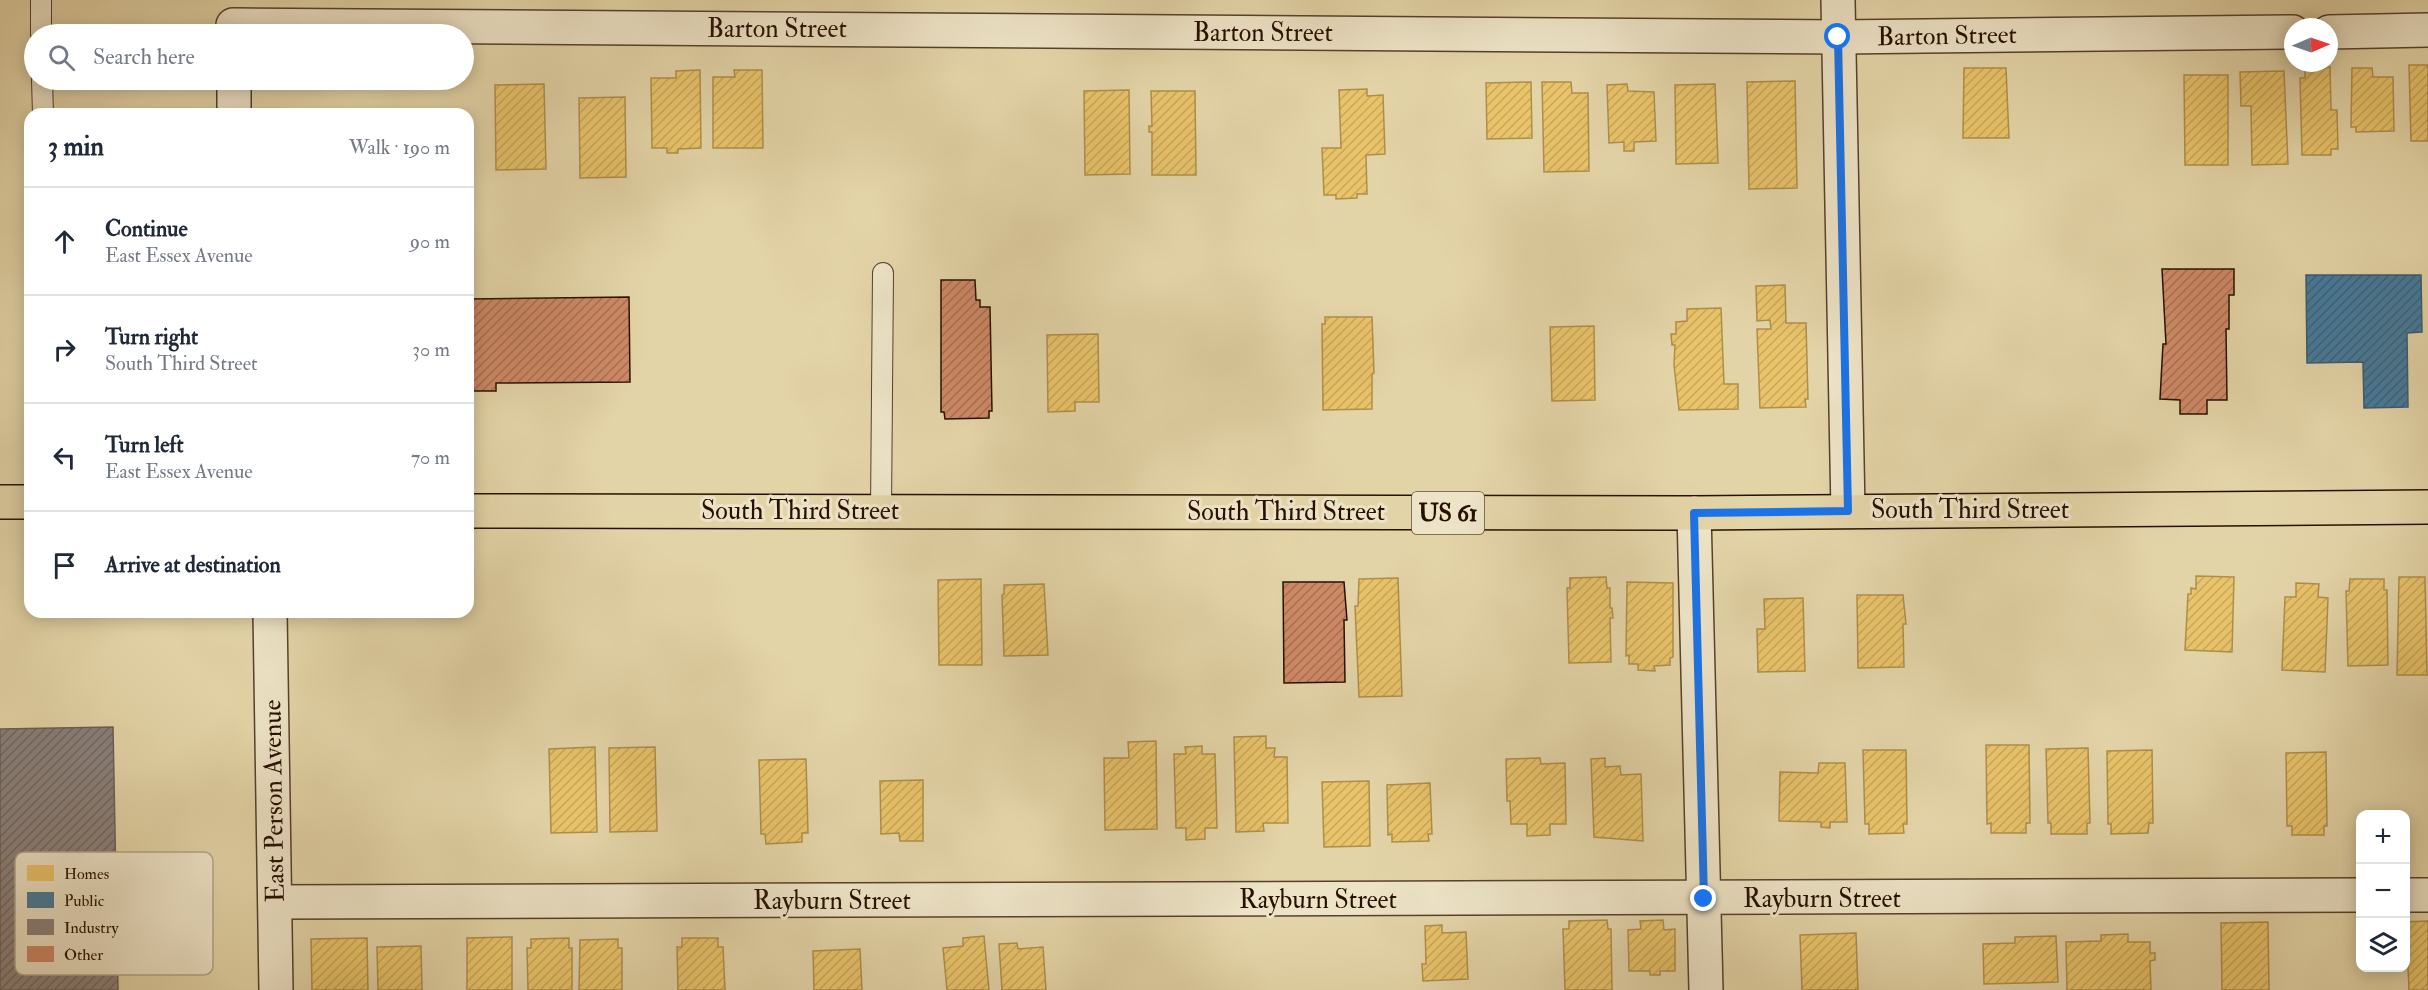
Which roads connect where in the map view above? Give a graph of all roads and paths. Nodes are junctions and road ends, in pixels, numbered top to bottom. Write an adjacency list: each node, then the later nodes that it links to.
1 (41, 0): 4 (lane)
2 (1838, 0): 8 (street)
3 (233, 20): 8 (street, Barton Street)
4 (41, 24)
5 (2428, 30): 7 (street)
6 (2284, 32): 8 (street, Barton Street)
7 (2338, 32)
8 (1838, 37): 18 (street)
9 (42, 90): 11 (lane)
10 (234, 90): 12 (street)
11 (43, 108)
12 (234, 108)
13 (883, 273): 19 (lane)
14 (0, 502): 15 (main road)
15 (24, 502)
16 (2428, 507): 18 (main road, South Third Street / US 61)
17 (474, 511): 19 (main road, South Third Street / US 61)
18 (1848, 511): 20 (main road, South Third Street / US 61)
19 (881, 512): 20 (main road, South Third Street / US 61)
20 (1694, 513): 25 (street)
21 (270, 618): 26 (street, East Person Avenue)
22 (2356, 895): 25 (street, Rayburn Street)
23 (2410, 895): 24 (street)
24 (2428, 895)
25 (1704, 899): 26 (street, Rayburn Street); 28 (street)
26 (275, 902): 27 (street, East Person Avenue)
27 (276, 990)
28 (1706, 990)

